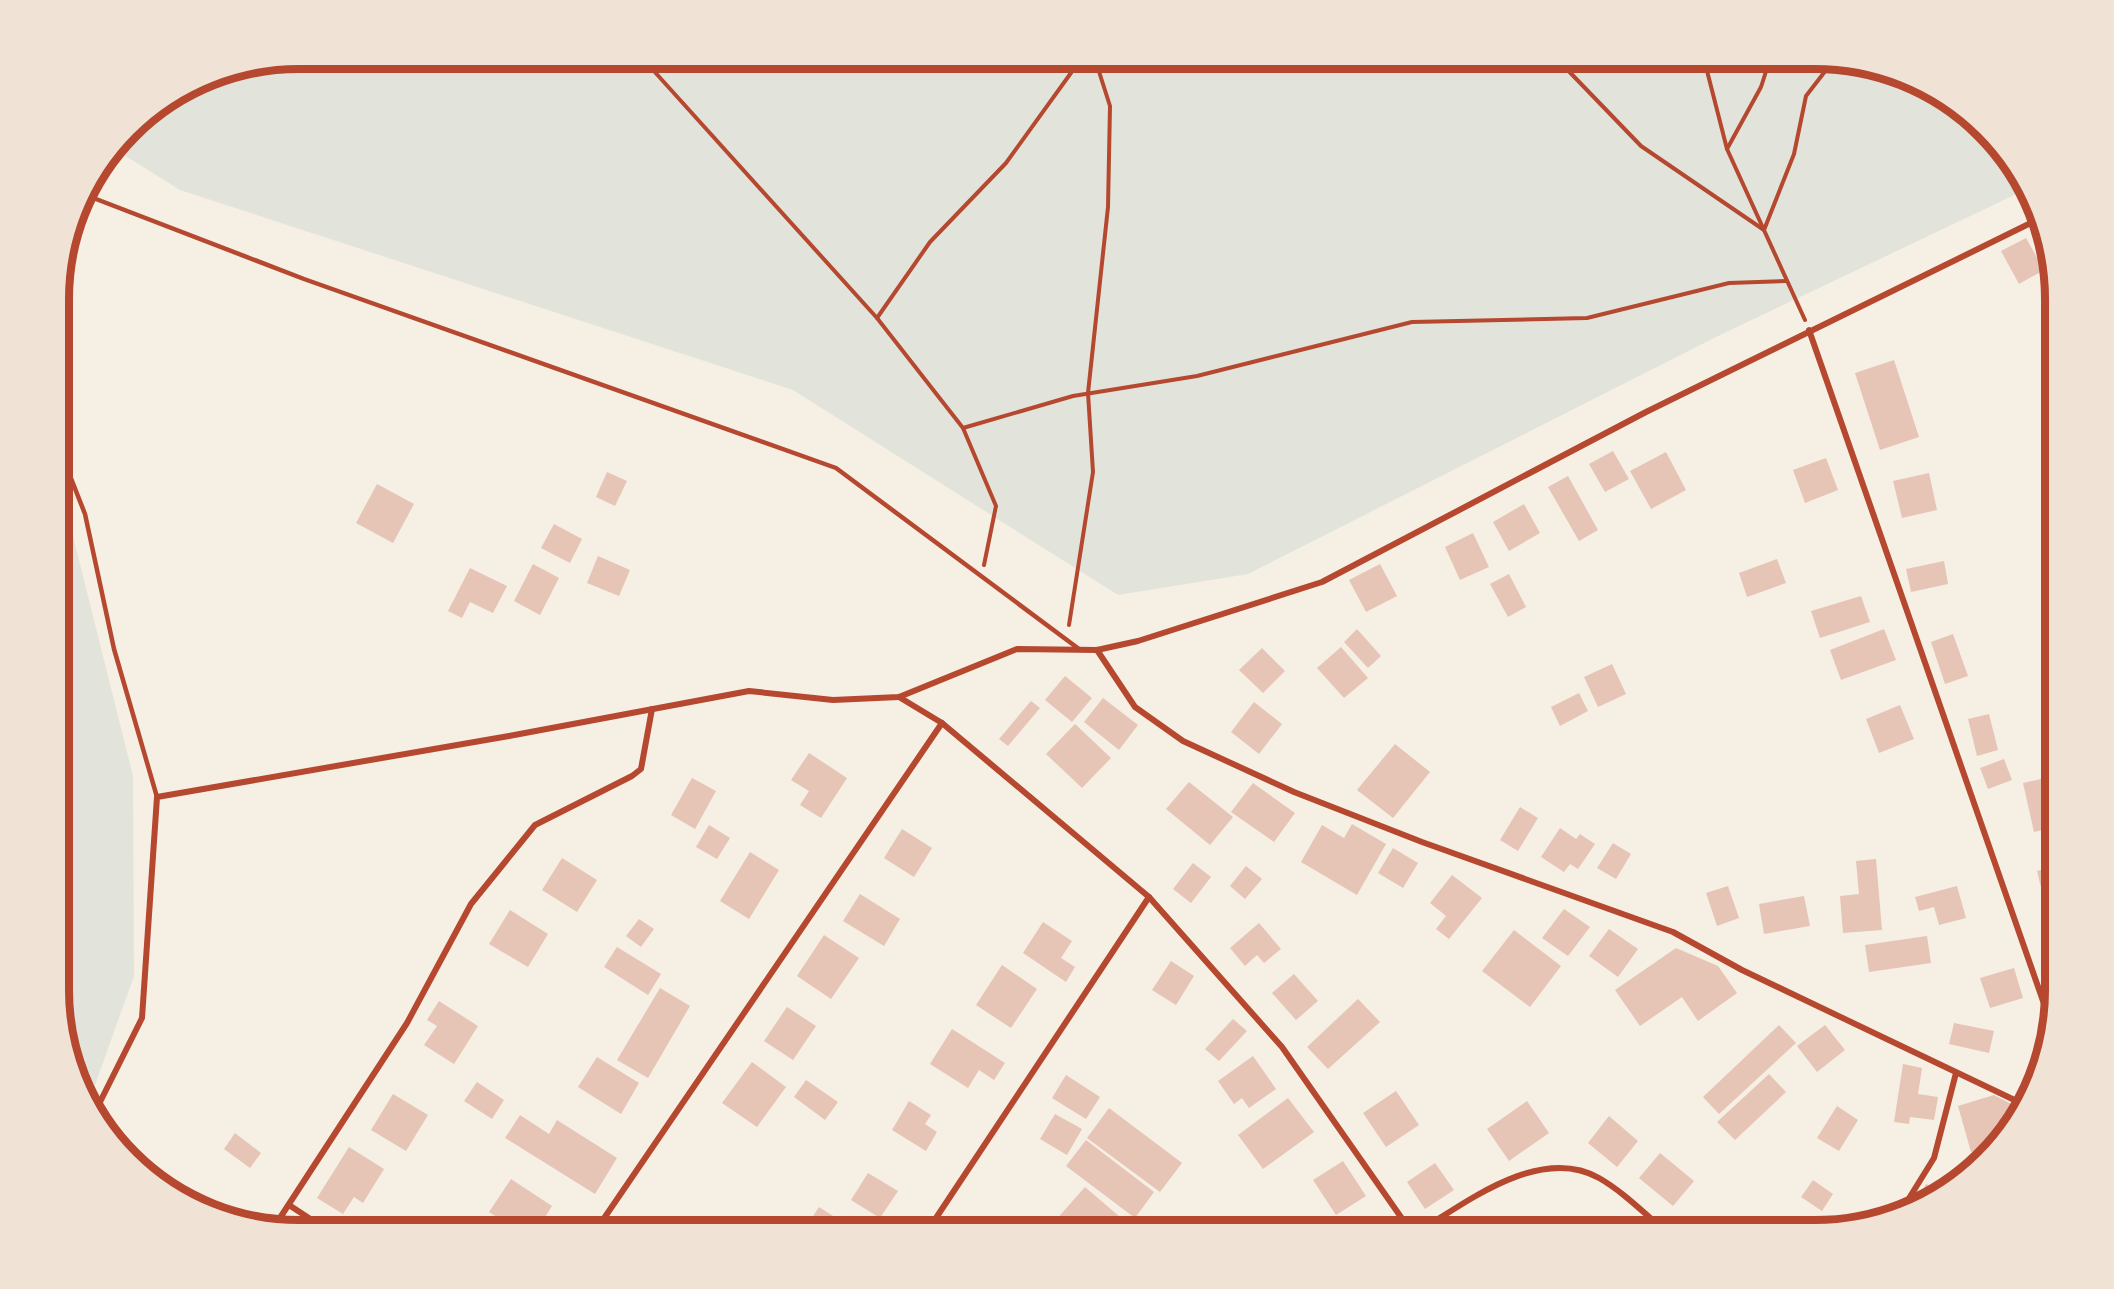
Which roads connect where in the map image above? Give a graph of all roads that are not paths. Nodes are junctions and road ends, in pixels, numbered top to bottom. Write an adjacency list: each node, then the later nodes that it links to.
1 (93, 198): 5 (lane)
2 (2032, 222): 3 (street)
3 (1809, 330): 6 (street); 12 (street)
4 (69, 475): 10 (lane)
5 (1080, 650): 6 (street); 7 (street)
6 (1097, 650): 13 (street)
7 (899, 697): 8 (street); 9 (street)
8 (652, 709): 10 (street); 17 (street)
9 (942, 723): 11 (street); 20 (street)
10 (157, 796): 15 (street)
11 (1149, 897): 21 (street); 22 (street)
12 (2045, 1006)
13 (1956, 1073): 14 (street); 16 (street)
14 (2016, 1101)
15 (99, 1104)
16 (1908, 1200)
17 (289, 1204): 18 (street); 19 (street)
18 (279, 1219)
19 (312, 1220)
20 (603, 1220)
21 (935, 1220)
22 (1403, 1220)
23 (1437, 1220): 24 (street)
24 (1652, 1220)

